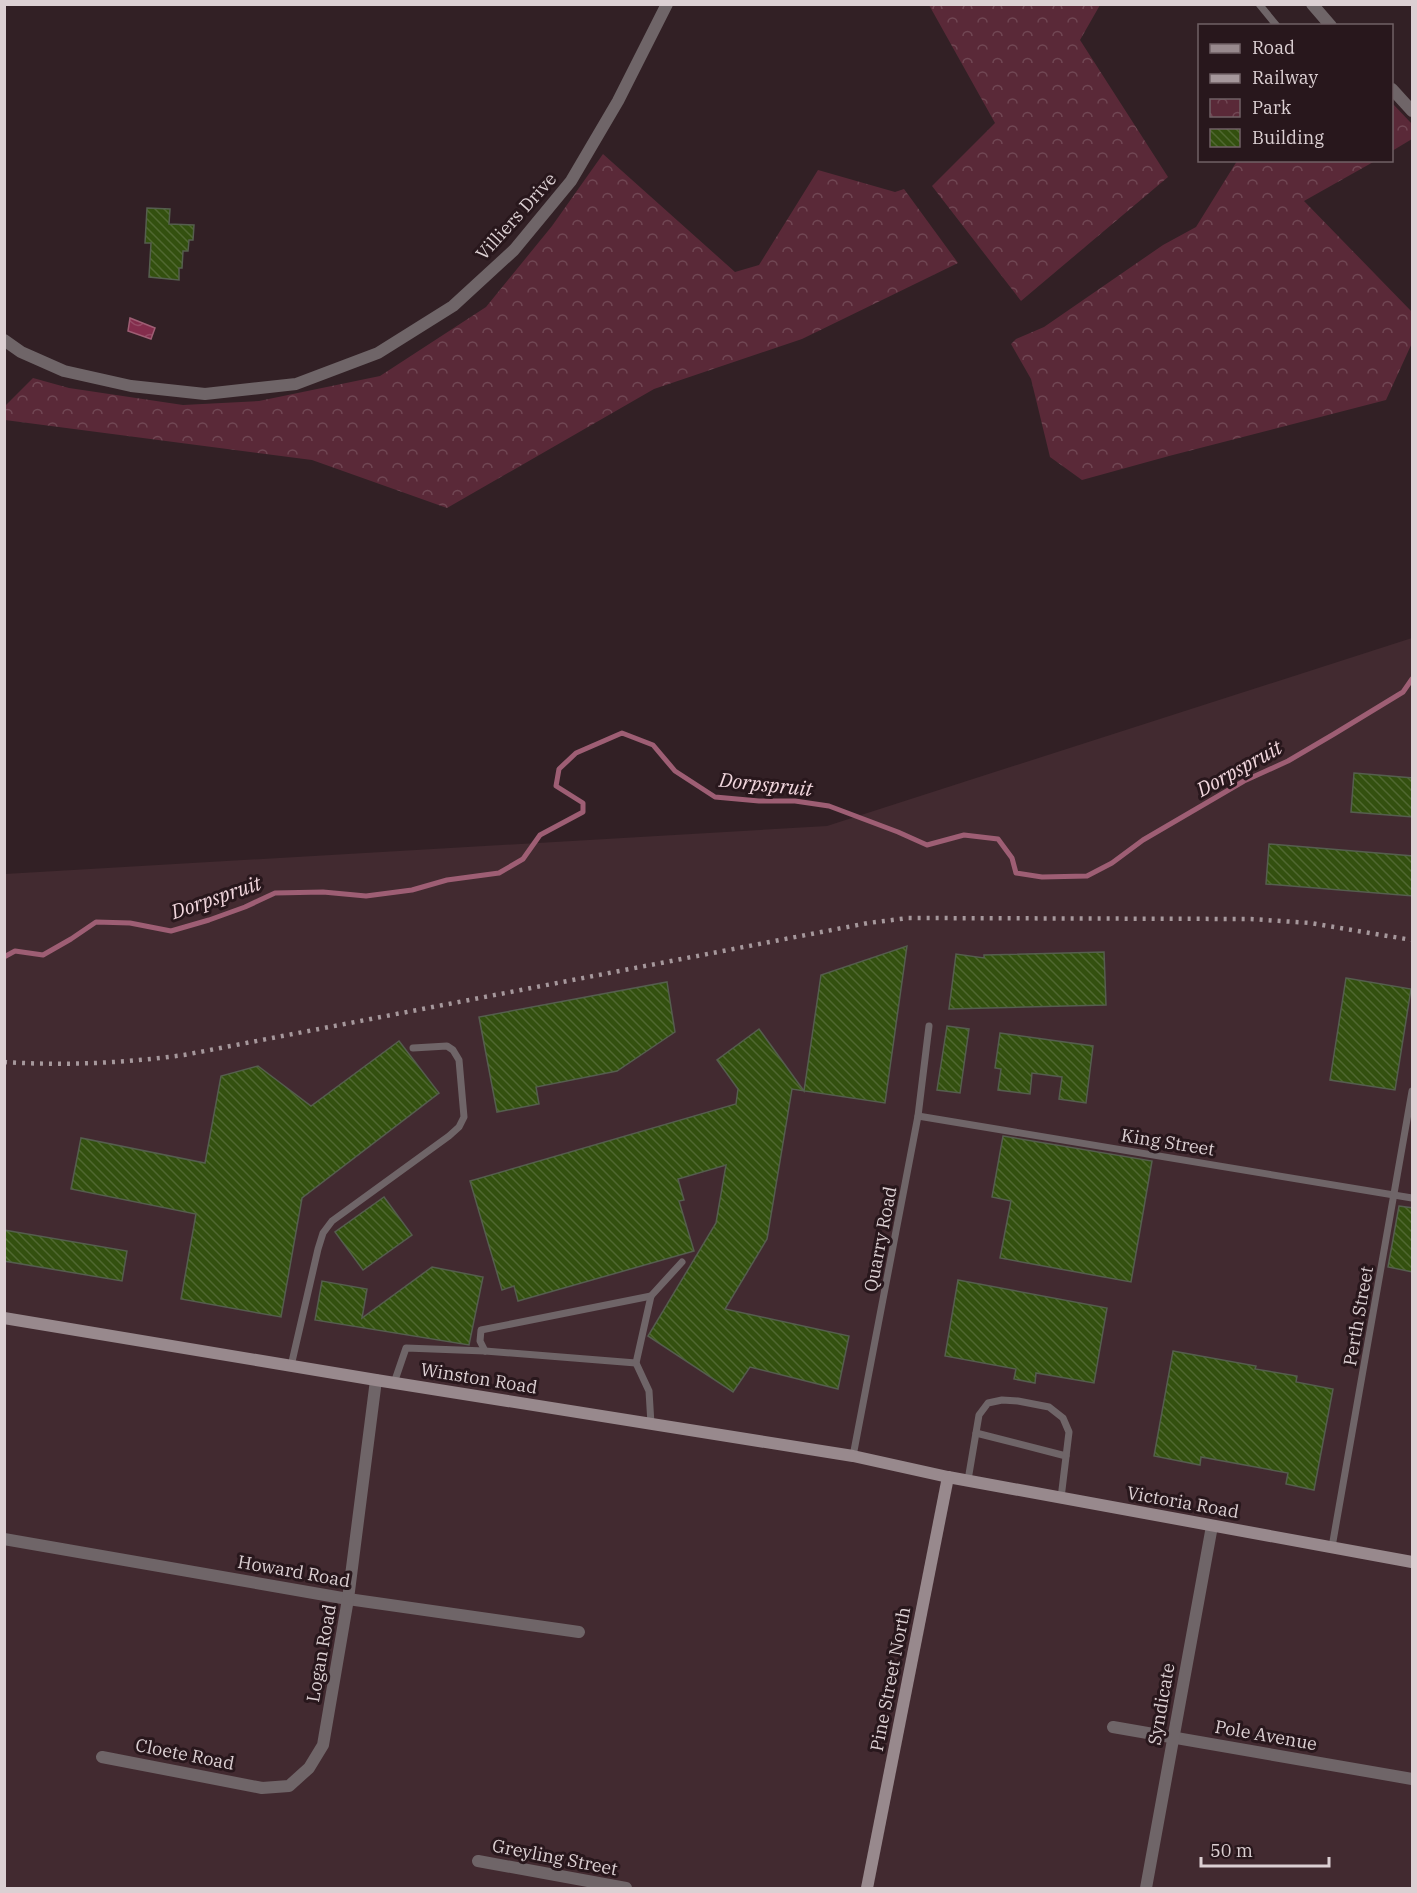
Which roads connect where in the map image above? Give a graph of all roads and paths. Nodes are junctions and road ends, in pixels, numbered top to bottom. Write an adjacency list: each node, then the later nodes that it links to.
1 (667, 4): 8 (street, Villiers Drive)
2 (1259, 4): 4 (lane)
3 (1312, 4): 5 (street)
4 (1275, 24)
5 (1329, 24)
6 (1393, 90): 7 (street)
7 (1413, 111)
8 (4, 340)
9 (929, 1026): 12 (lane, Quarry Road)
10 (413, 1048): 20 (lane)
11 (1413, 1091): 13 (lane, Perth Street)
12 (918, 1116): 13 (lane, King Street); 25 (lane, Quarry Road)
13 (1395, 1195): 14 (lane, King Street); 32 (lane, Perth Street)
14 (1413, 1198)
15 (682, 1263): 16 (lane)
16 (651, 1296): 18 (lane); 19 (lane)
17 (4, 1318): 20 (street, Winston Road)
18 (485, 1351): 19 (lane); 22 (lane)
19 (636, 1363): 23 (lane)
20 (291, 1366): 21 (street, Winston Road)
21 (376, 1380): 22 (street, Winston Road); 34 (street, Logan Road)
22 (394, 1383): 23 (street, Winston Road)
23 (651, 1424): 25 (street, Winston Road)
24 (976, 1433): 26 (lane); 26 (lane); 28 (lane)
25 (854, 1456): 27 (street, Winston Road)
26 (1066, 1456): 29 (lane)
27 (948, 1476): 28 (street, Victoria Road); 43 (street, Pine Street North)
28 (968, 1480): 29 (street, Victoria Road)
29 (1061, 1498): 30 (street, Victoria Road)
30 (1212, 1526): 32 (street, Victoria Road); 37 (street, Syndicate)
31 (4, 1539): 34 (street, Howard Road)
32 (1332, 1547): 33 (street, Victoria Road)
33 (1413, 1562)
34 (348, 1599): 35 (street, Howard Road); 40 (street, Logan Road)
35 (579, 1632)
36 (1113, 1727): 37 (street, Pole Avenue)
37 (1174, 1737): 39 (street, Pole Avenue); 44 (street, Syndicate)
38 (102, 1756): 40 (street, Cloete Road)
39 (1413, 1779)
40 (262, 1788)
41 (478, 1861): 42 (street, Greyling Street)
42 (626, 1888)
43 (867, 1888)
44 (1146, 1888)

